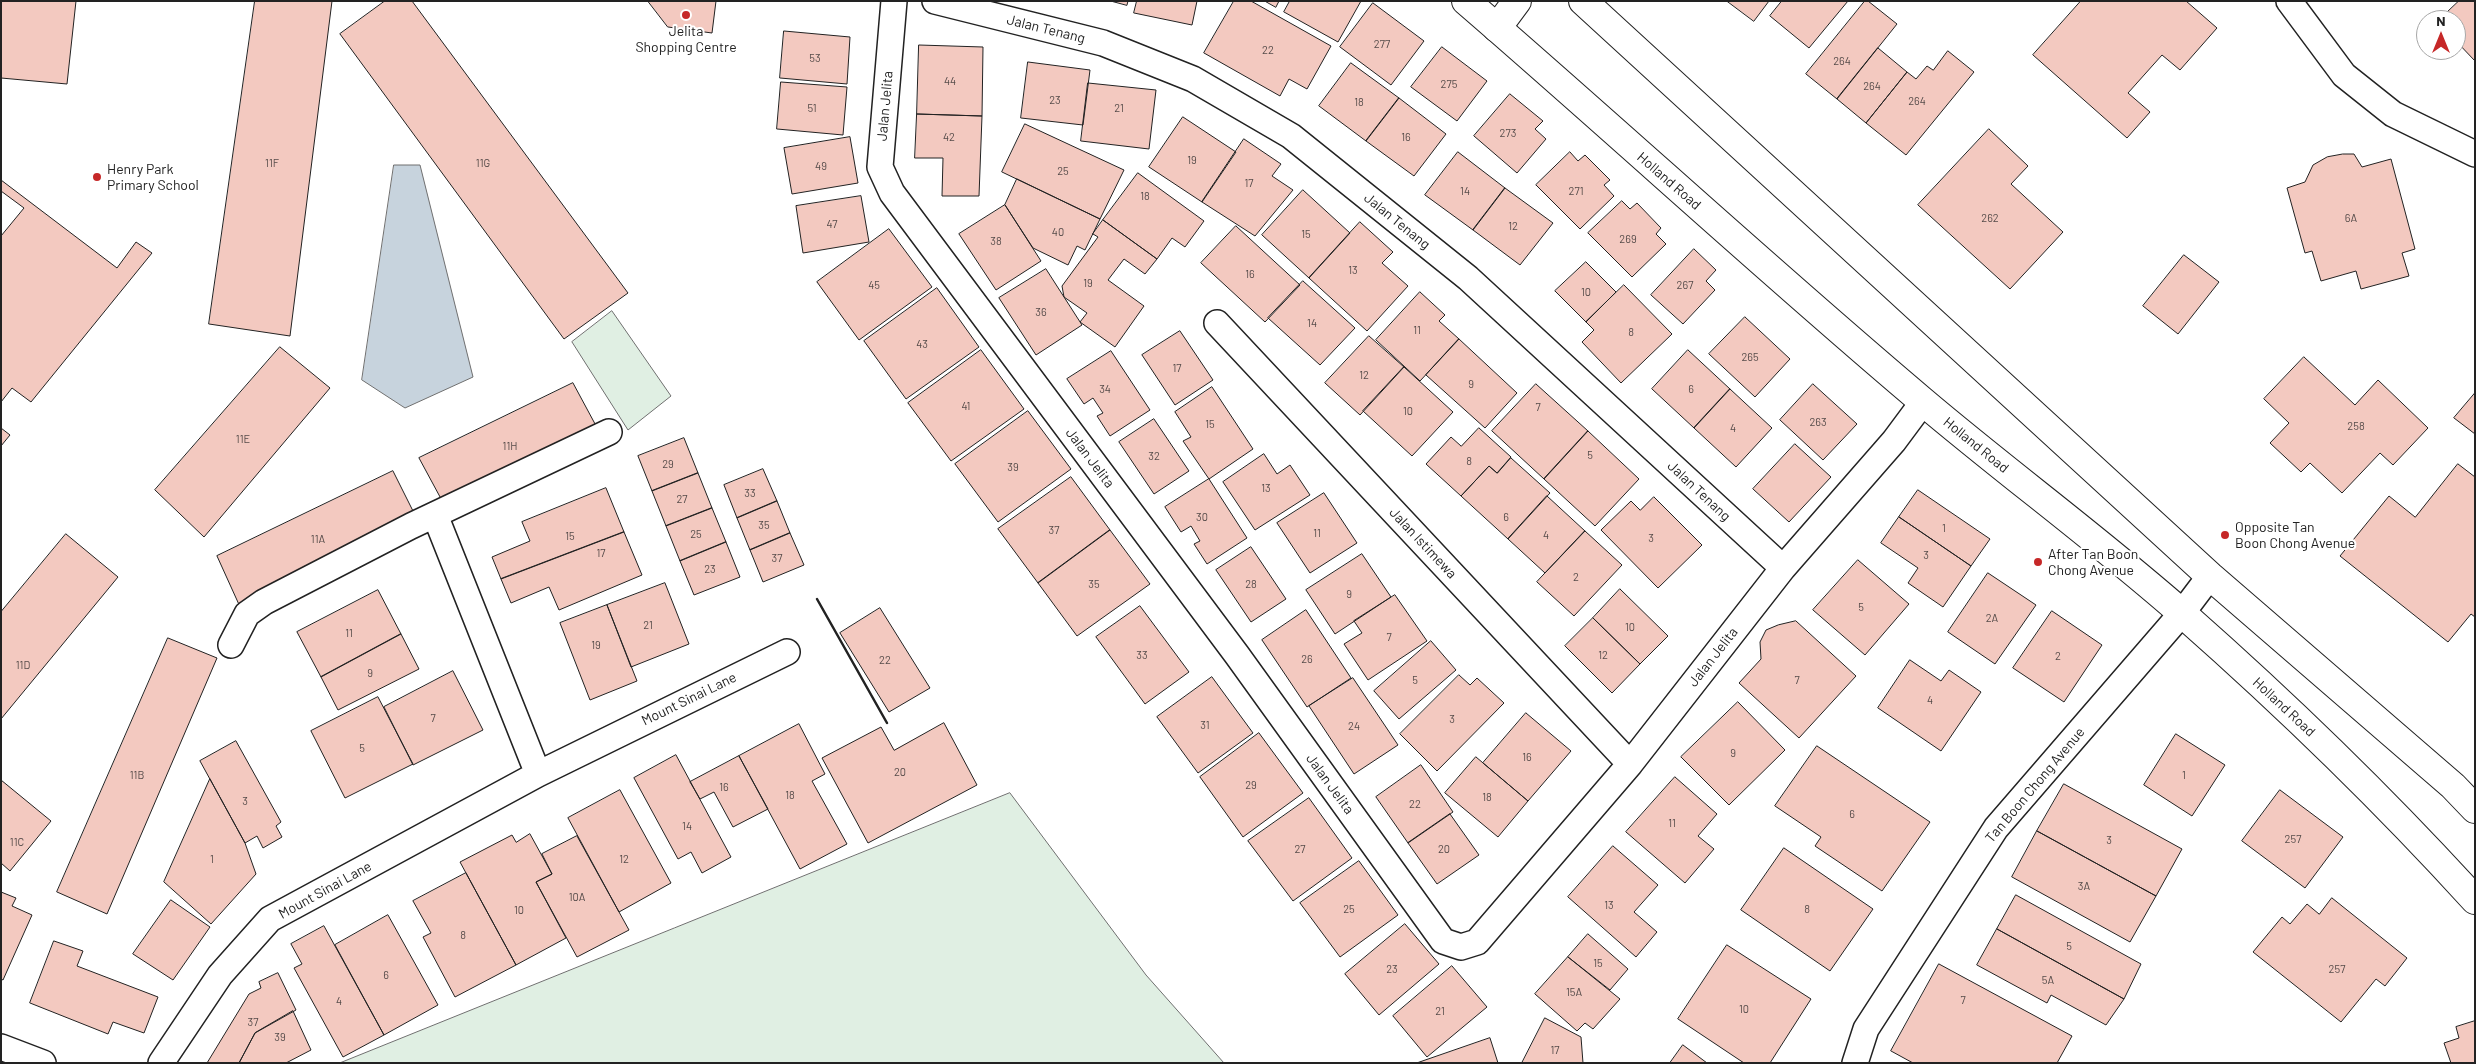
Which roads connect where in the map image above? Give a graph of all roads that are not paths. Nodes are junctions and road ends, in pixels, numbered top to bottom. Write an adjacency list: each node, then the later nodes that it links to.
1 (894, 1): 18 (street, Jalan Jelita)
2 (935, 1): 13 (street, Jalan Tenang)
3 (1466, 1): 7 (main road, Holland Road)
4 (1517, 1): 7 (main road)
5 (1583, 1): 14 (main road)
6 (2289, 1): 8 (street)
7 (1497, 28): 10 (main road, Holland Road)
8 (2475, 154)
9 (1217, 323): 18 (street, Jalan Istimewa)
10 (1924, 402): 13 (street, Jalan Jelita); 15 (main road, Holland Road)
11 (609, 432): 12 (street)
12 (435, 515): 16 (street); 19 (street)
13 (1783, 568): 18 (street, Jalan Jelita)
14 (2210, 576): 15 (street, Tan Boon Chong Avenue); 20 (main road)
15 (2182, 613): 21 (main road, Holland Road); 25 (street, Tan Boon Chong Avenue)
16 (231, 645)
17 (787, 652): 19 (street, Mount Sinai Lane)
18 (1630, 764)
19 (538, 774): 24 (street, Mount Sinai Lane)
20 (2475, 809)
21 (2475, 900)
22 (1, 1048): 23 (street)
23 (43, 1063)
24 (161, 1063)
25 (1855, 1063)

